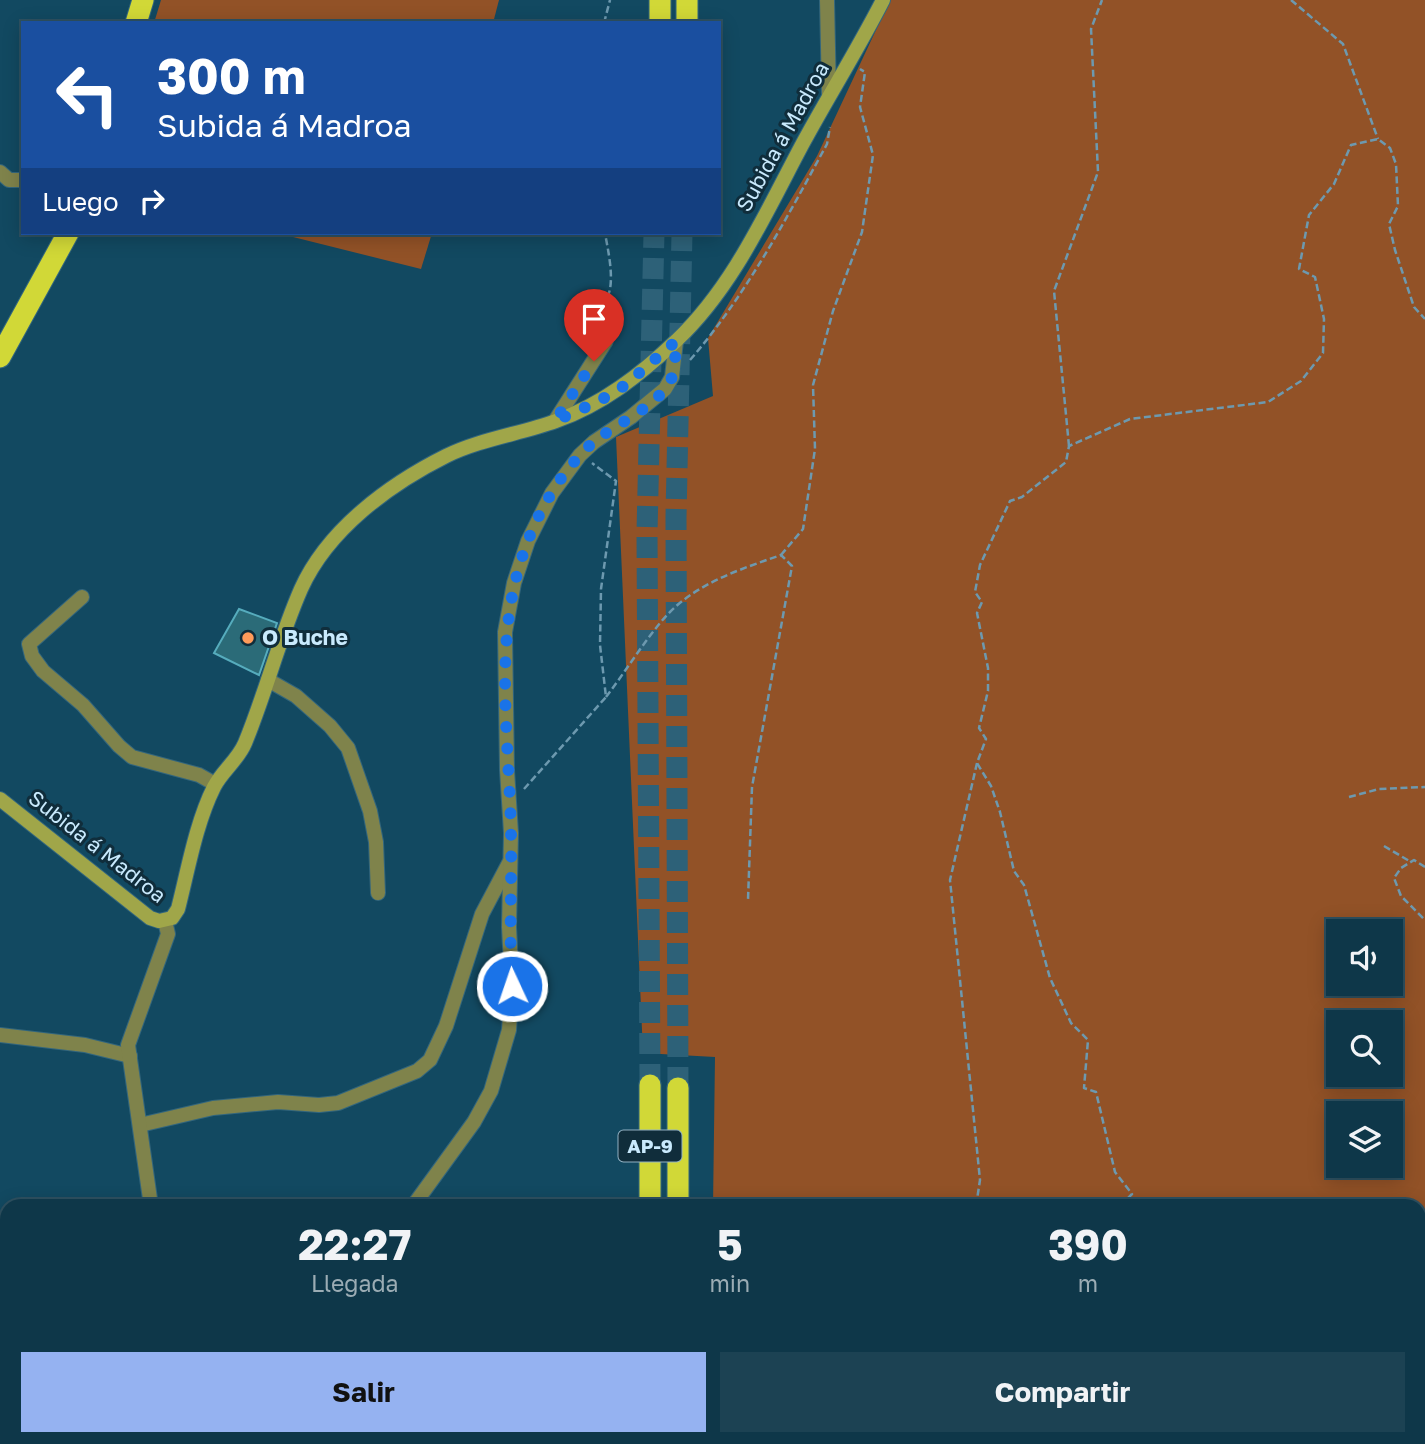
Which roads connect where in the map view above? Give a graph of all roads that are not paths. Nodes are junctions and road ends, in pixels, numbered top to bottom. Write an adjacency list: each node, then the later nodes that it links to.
1 (143, 0): 5 (highway)
2 (660, 0): 6 (highway)
3 (827, 0): 7 (street)
4 (883, 0): 7 (street, Subida á Madroa)
5 (137, 21)
6 (660, 21)
7 (829, 95): 12 (street, Subida á Madroa)
8 (0, 172): 9 (street)
9 (21, 180)
10 (67, 235): 13 (highway)
11 (607, 341): 14 (street)
12 (676, 341): 14 (street, Subida á Madroa); 19 (street)
13 (0, 357)
14 (555, 421): 16 (street, Subida á Madroa)
15 (82, 597): 17 (street)
16 (268, 680): 17 (street, Subida á Madroa); 20 (street)
17 (215, 784): 21 (street, Subida á Madroa)
18 (0, 799): 21 (street, Subida á Madroa)
19 (511, 859): 26 (street); 28 (street)
20 (378, 893)
21 (165, 920): 23 (street)
22 (0, 1035): 23 (street)
23 (130, 1056): 26 (street)
24 (650, 1085): 29 (highway, AP-9)
25 (678, 1088): 30 (highway, AP-9)
26 (140, 1125): 27 (street)
27 (150, 1199)
28 (418, 1199)
29 (650, 1199)
30 (678, 1199)

